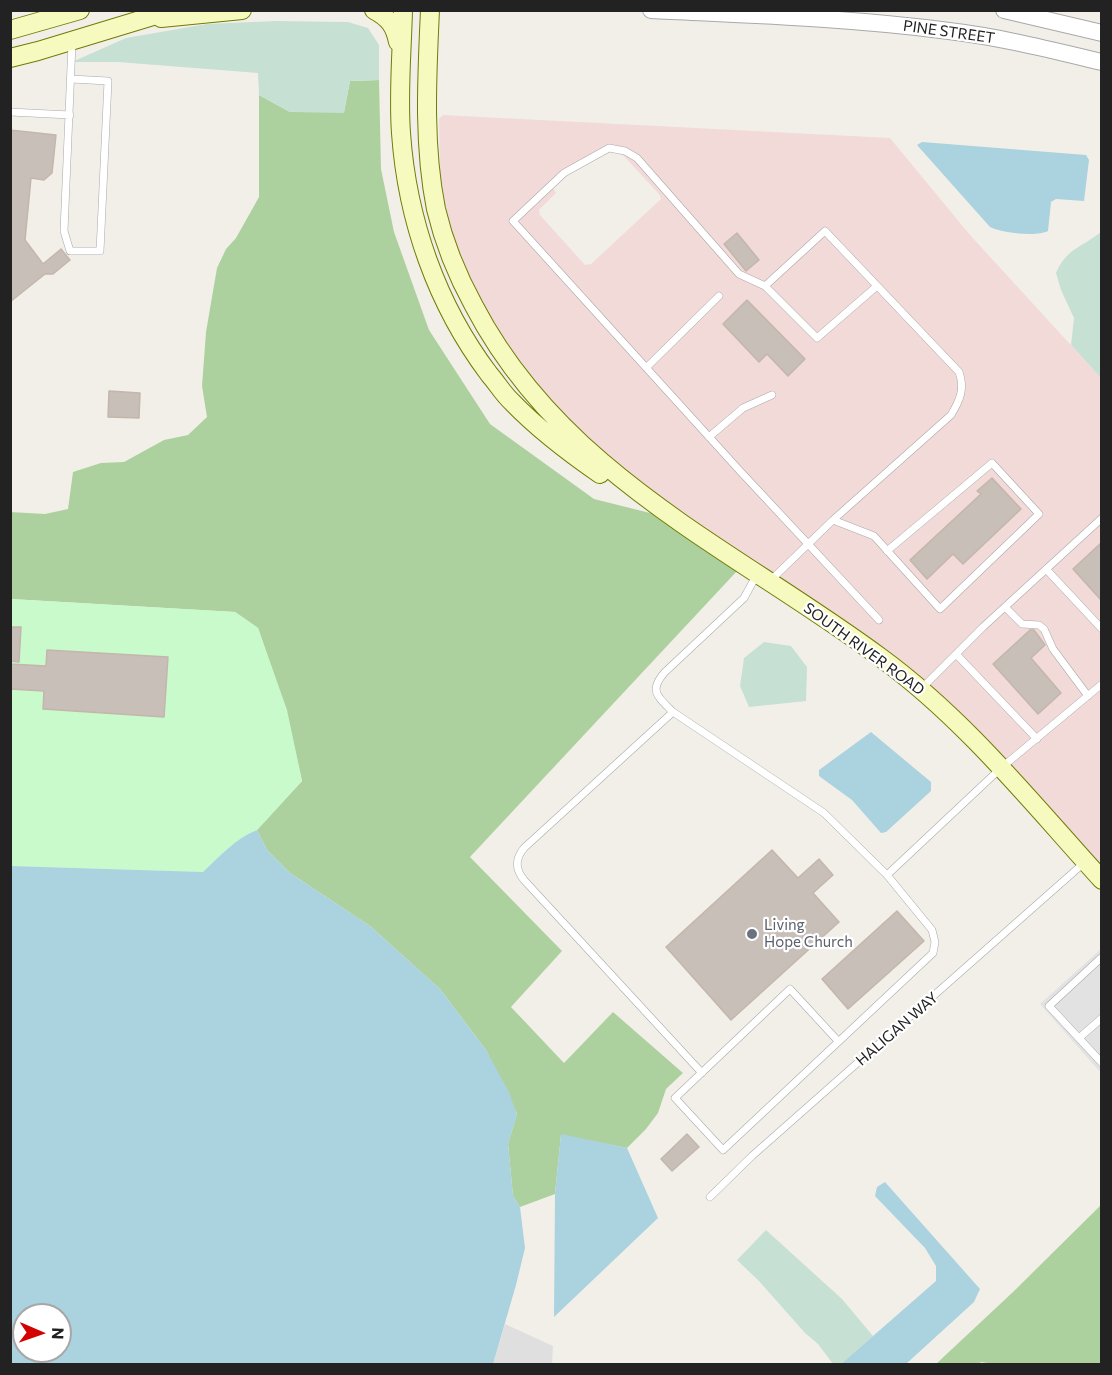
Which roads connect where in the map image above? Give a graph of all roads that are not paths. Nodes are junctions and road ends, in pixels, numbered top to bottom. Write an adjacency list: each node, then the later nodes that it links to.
1 (80, 10): 10 (main road)
2 (173, 10): 9 (main road)
3 (242, 10): 9 (main road)
4 (374, 10): 15 (main road)
5 (403, 10): 15 (main road, SOUTH RIVER ROAD)
6 (430, 10): 26 (main road, SOUTH RIVER ROAD)
7 (651, 10): 12 (street, PINE STREET)
8 (1007, 11): 11 (street, PINE STREET); 12 (street)
9 (138, 20): 13 (main road)
10 (10, 30)
11 (1101, 33)
12 (1004, 40): 16 (street, PINE STREET)
13 (73, 41): 14 (main road); 17 (lane)
14 (10, 58)
15 (402, 58): 26 (main road, SOUTH RIVER ROAD)
16 (1101, 62)
17 (71, 79): 19 (lane); 19 (lane)
18 (10, 112): 19 (lane)
19 (70, 115)
20 (765, 286): 21 (lane); 21 (lane); 23 (lane)
21 (877, 286): 28 (lane)
22 (719, 297): 23 (lane)
23 (647, 367): 25 (lane)
24 (772, 395): 25 (lane)
25 (709, 437): 29 (lane)
26 (648, 501): 32 (main road, SOUTH RIVER ROAD)
27 (1101, 518): 31 (lane)
28 (833, 520): 29 (lane); 30 (lane)
29 (808, 544): 32 (lane); 34 (lane)
30 (887, 551): 30 (lane)
31 (1046, 568): 33 (lane); 35 (lane)
32 (763, 578): 38 (main road, SOUTH RIVER ROAD); 40 (lane)
33 (1005, 607): 36 (lane); 39 (lane)
34 (879, 620)
35 (1101, 629)
36 (956, 654): 38 (lane); 41 (lane)
37 (1101, 684): 39 (lane)
38 (921, 689): 42 (main road, SOUTH RIVER ROAD)
39 (1088, 696): 41 (lane)
40 (673, 712): 44 (lane); 51 (lane)
41 (1037, 739): 42 (lane)
42 (1001, 768): 43 (main road, SOUTH RIVER ROAD); 44 (lane)
43 (1085, 862): 45 (main road, SOUTH RIVER ROAD); 52 (lane, HALIGAN WAY)
44 (886, 875): 49 (lane)
45 (1101, 880)
46 (1101, 957): 48 (lane)
47 (1101, 1018): 48 (lane)
48 (1079, 1038): 50 (lane)
49 (838, 1041): 51 (lane); 51 (lane)
50 (1101, 1063)
51 (702, 1073)
52 (710, 1197)

